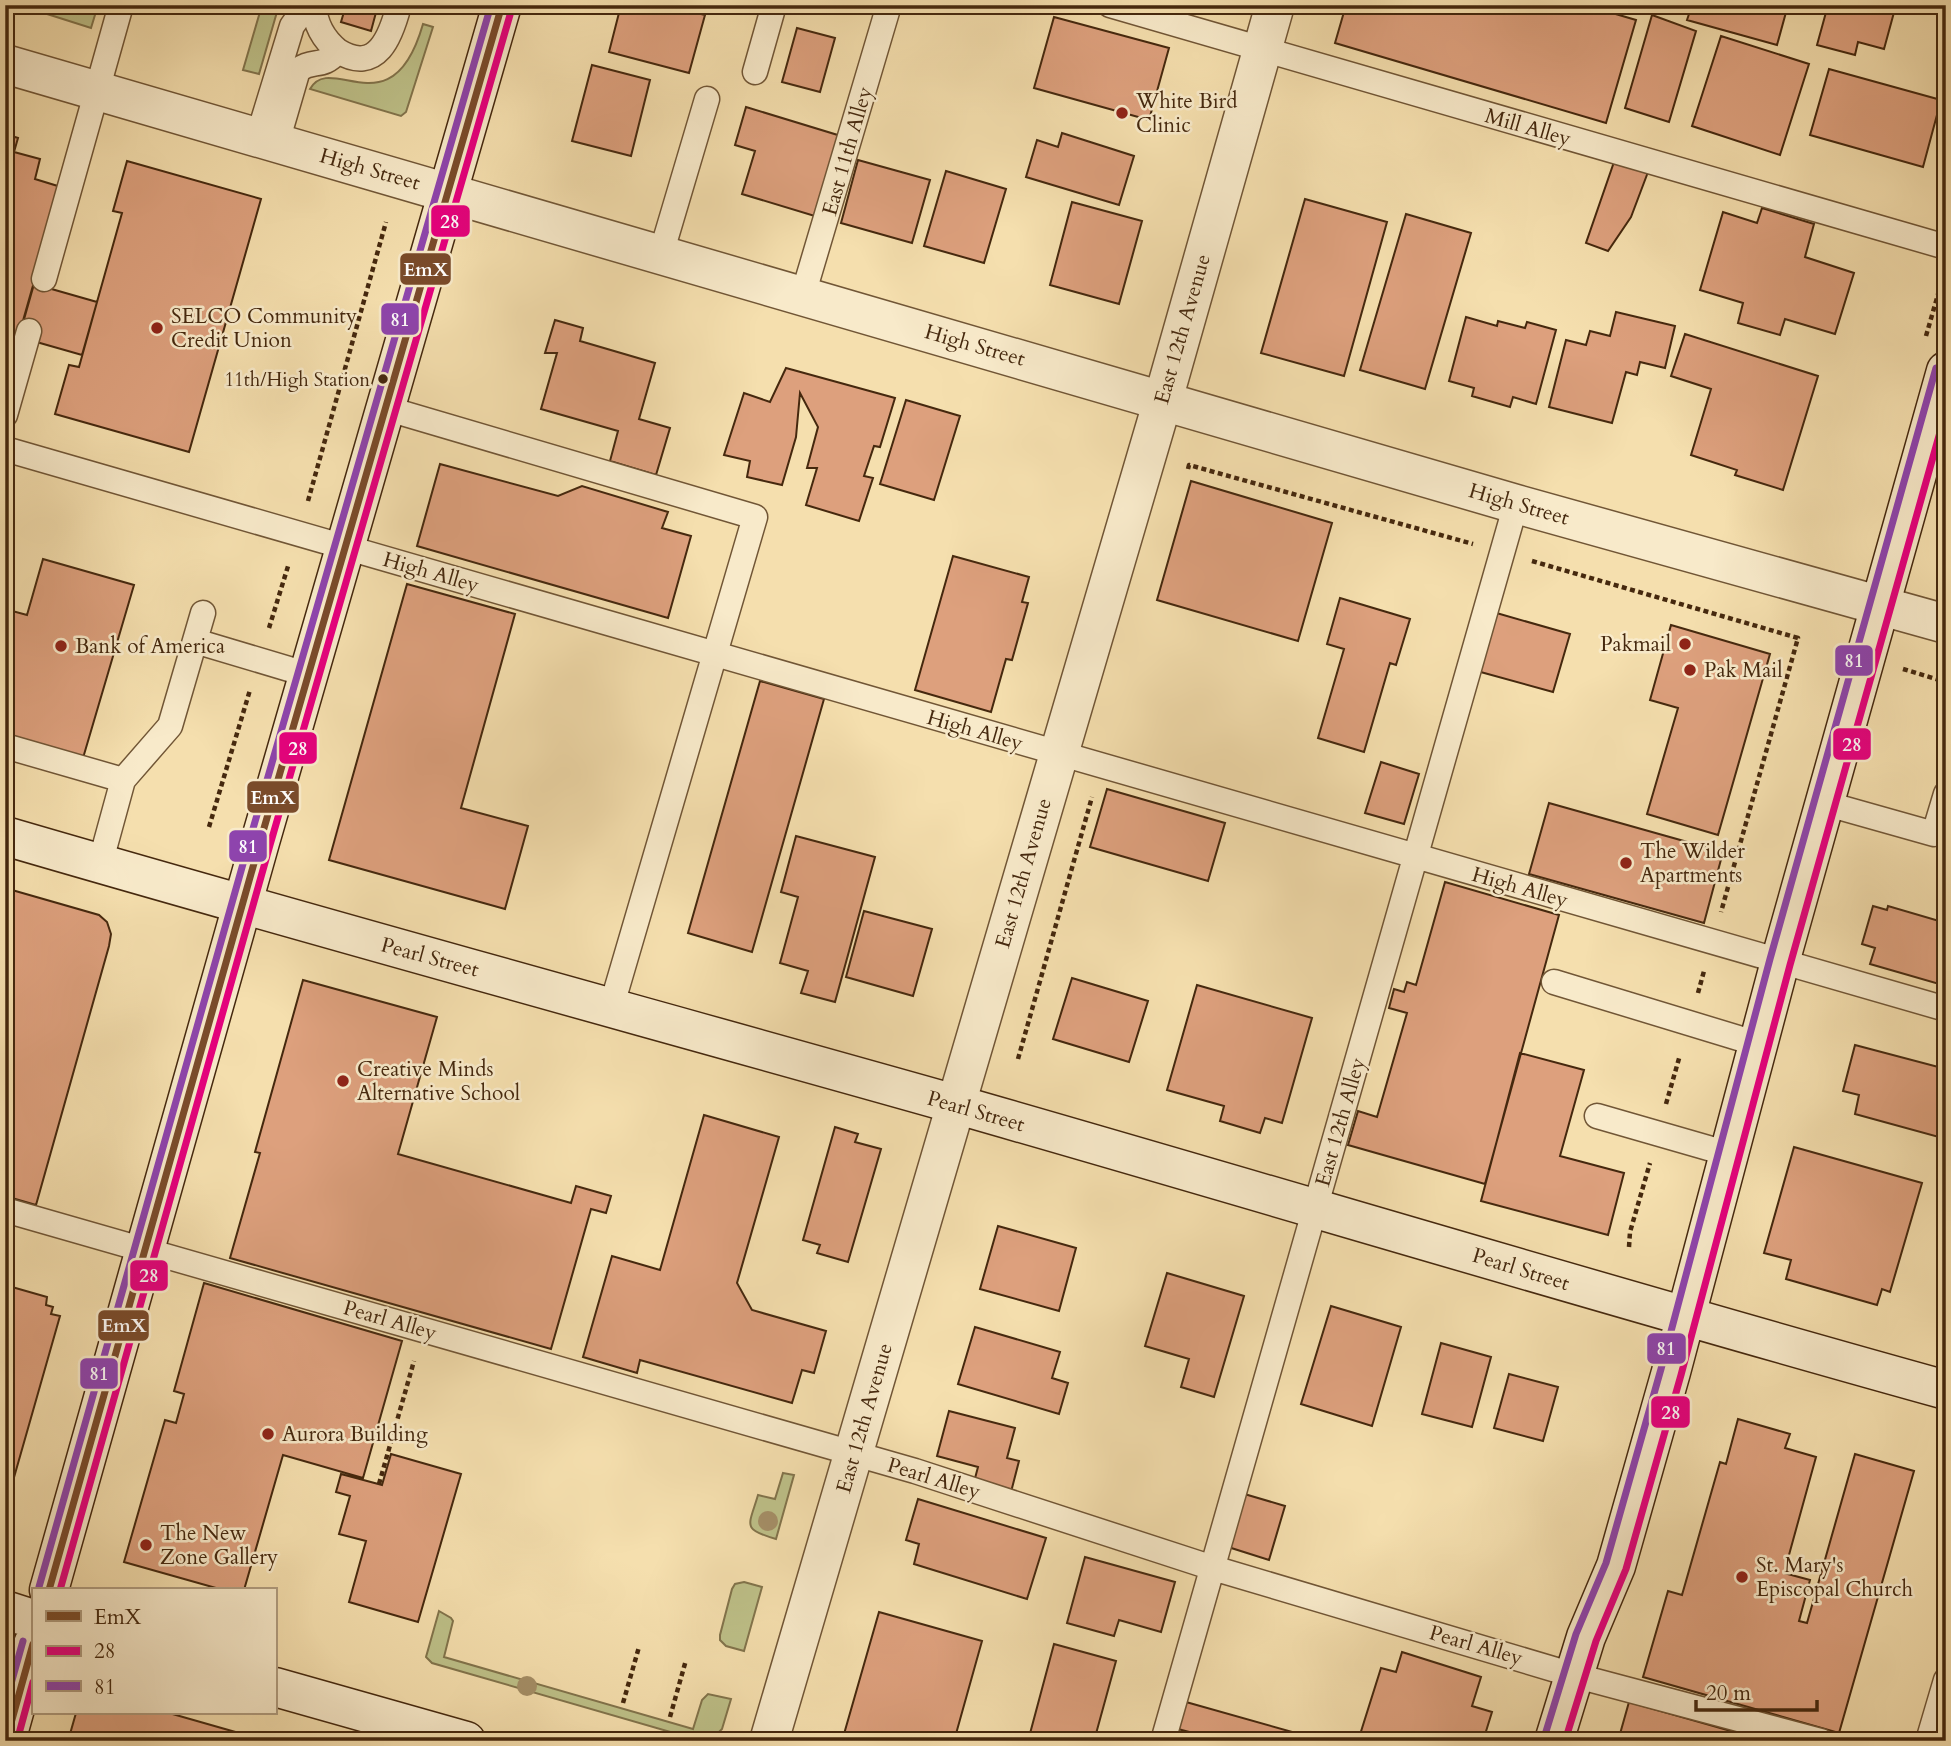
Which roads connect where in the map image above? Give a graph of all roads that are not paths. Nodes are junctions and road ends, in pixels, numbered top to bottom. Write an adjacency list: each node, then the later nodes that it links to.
1 (121, 5): 14 (lane)
2 (307, 5): 16 (lane)
3 (314, 5): 11 (lane)
4 (399, 5): 11 (lane)
5 (502, 5): 17 (main road)
6 (774, 5): 13 (lane)
7 (889, 5): 21 (lane, East 11th Alley)
8 (1110, 5): 10 (lane, Mill Alley)
9 (1275, 5): 10 (main road, East 12th Avenue)
10 (1262, 50): 18 (lane, Mill Alley); 24 (main road, East 12th Avenue)
11 (338, 51): 16 (lane)
12 (5, 64): 14 (main road, High Street)
13 (755, 72)
14 (97, 90): 16 (main road, High Street); 20 (lane)
15 (706, 99): 19 (lane)
16 (267, 140): 17 (main road, High Street)
17 (447, 191): 19 (main road, High Street); 25 (main road)
18 (1946, 247)
19 (661, 254): 21 (main road, High Street)
20 (44, 279)
21 (803, 296): 24 (main road, High Street)
22 (29, 331): 26 (lane)
23 (1946, 371): 30 (main road)
24 (1163, 400): 28 (main road, High Street); 37 (main road, East 12th Avenue)
25 (385, 408): 29 (main road); 34 (lane)
26 (5, 415)
27 (5, 449): 29 (lane, High Alley)
28 (1516, 504): 30 (main road, High Street); 42 (lane, East 12th Alley)
29 (346, 547): 34 (lane, High Alley); 35 (main road)
30 (1880, 605): 32 (main road, High Street); 40 (main road)
31 (203, 613): 33 (lane)
32 (1946, 624)
33 (195, 642): 35 (lane); 38 (lane)
34 (716, 655): 37 (lane, High Alley); 47 (lane)
35 (309, 675): 44 (main road)
36 (5, 746): 38 (lane)
37 (1058, 754): 42 (lane, High Alley); 50 (main road, East 12th Avenue)
38 (124, 780): 43 (lane)
39 (1946, 794): 40 (lane)
40 (1824, 803): 45 (main road)
41 (5, 836): 43 (main road, Pearl Street)
42 (1416, 857): 45 (lane, High Alley); 53 (lane, East 12th Alley)
43 (100, 864): 44 (main road, Pearl Street)
44 (243, 906): 47 (main road, Pearl Street); 55 (main road)
45 (1780, 962): 48 (lane, High Alley); 49 (main road)
46 (1554, 982): 49 (lane)
47 (611, 1008): 50 (main road, Pearl Street)
48 (1946, 1009)
49 (1758, 1044): 52 (main road)
50 (957, 1105): 53 (main road, Pearl Street); 58 (main road, East 12th Avenue)
51 (1597, 1116): 52 (lane)
52 (1729, 1154): 56 (main road)
53 (1315, 1208): 56 (main road, Pearl Street); 59 (lane, East 12th Alley)
54 (5, 1210): 55 (lane, Pearl Alley)
55 (145, 1250): 58 (lane, Pearl Alley); 60 (main road)
56 (1684, 1318): 57 (main road, Pearl Street); 64 (main road)
57 (1946, 1390)
58 (854, 1453): 59 (lane, Pearl Alley); 69 (main road, East 12th Avenue)
59 (1213, 1568): 64 (lane, Pearl Alley); 70 (lane, East 12th Alley)
60 (49, 1588)
61 (5, 1610): 62 (main road)
62 (32, 1619)
63 (32, 1648): 67 (main road)
64 (1573, 1675): 71 (main road); 72 (lane, Pearl Alley)
65 (1946, 1680): 73 (lane)
66 (276, 1687): 68 (main road)
67 (6, 1741)
68 (466, 1741)
69 (769, 1741)
70 (1163, 1741)
71 (1554, 1741)
72 (1821, 1741)
73 (1928, 1741)

